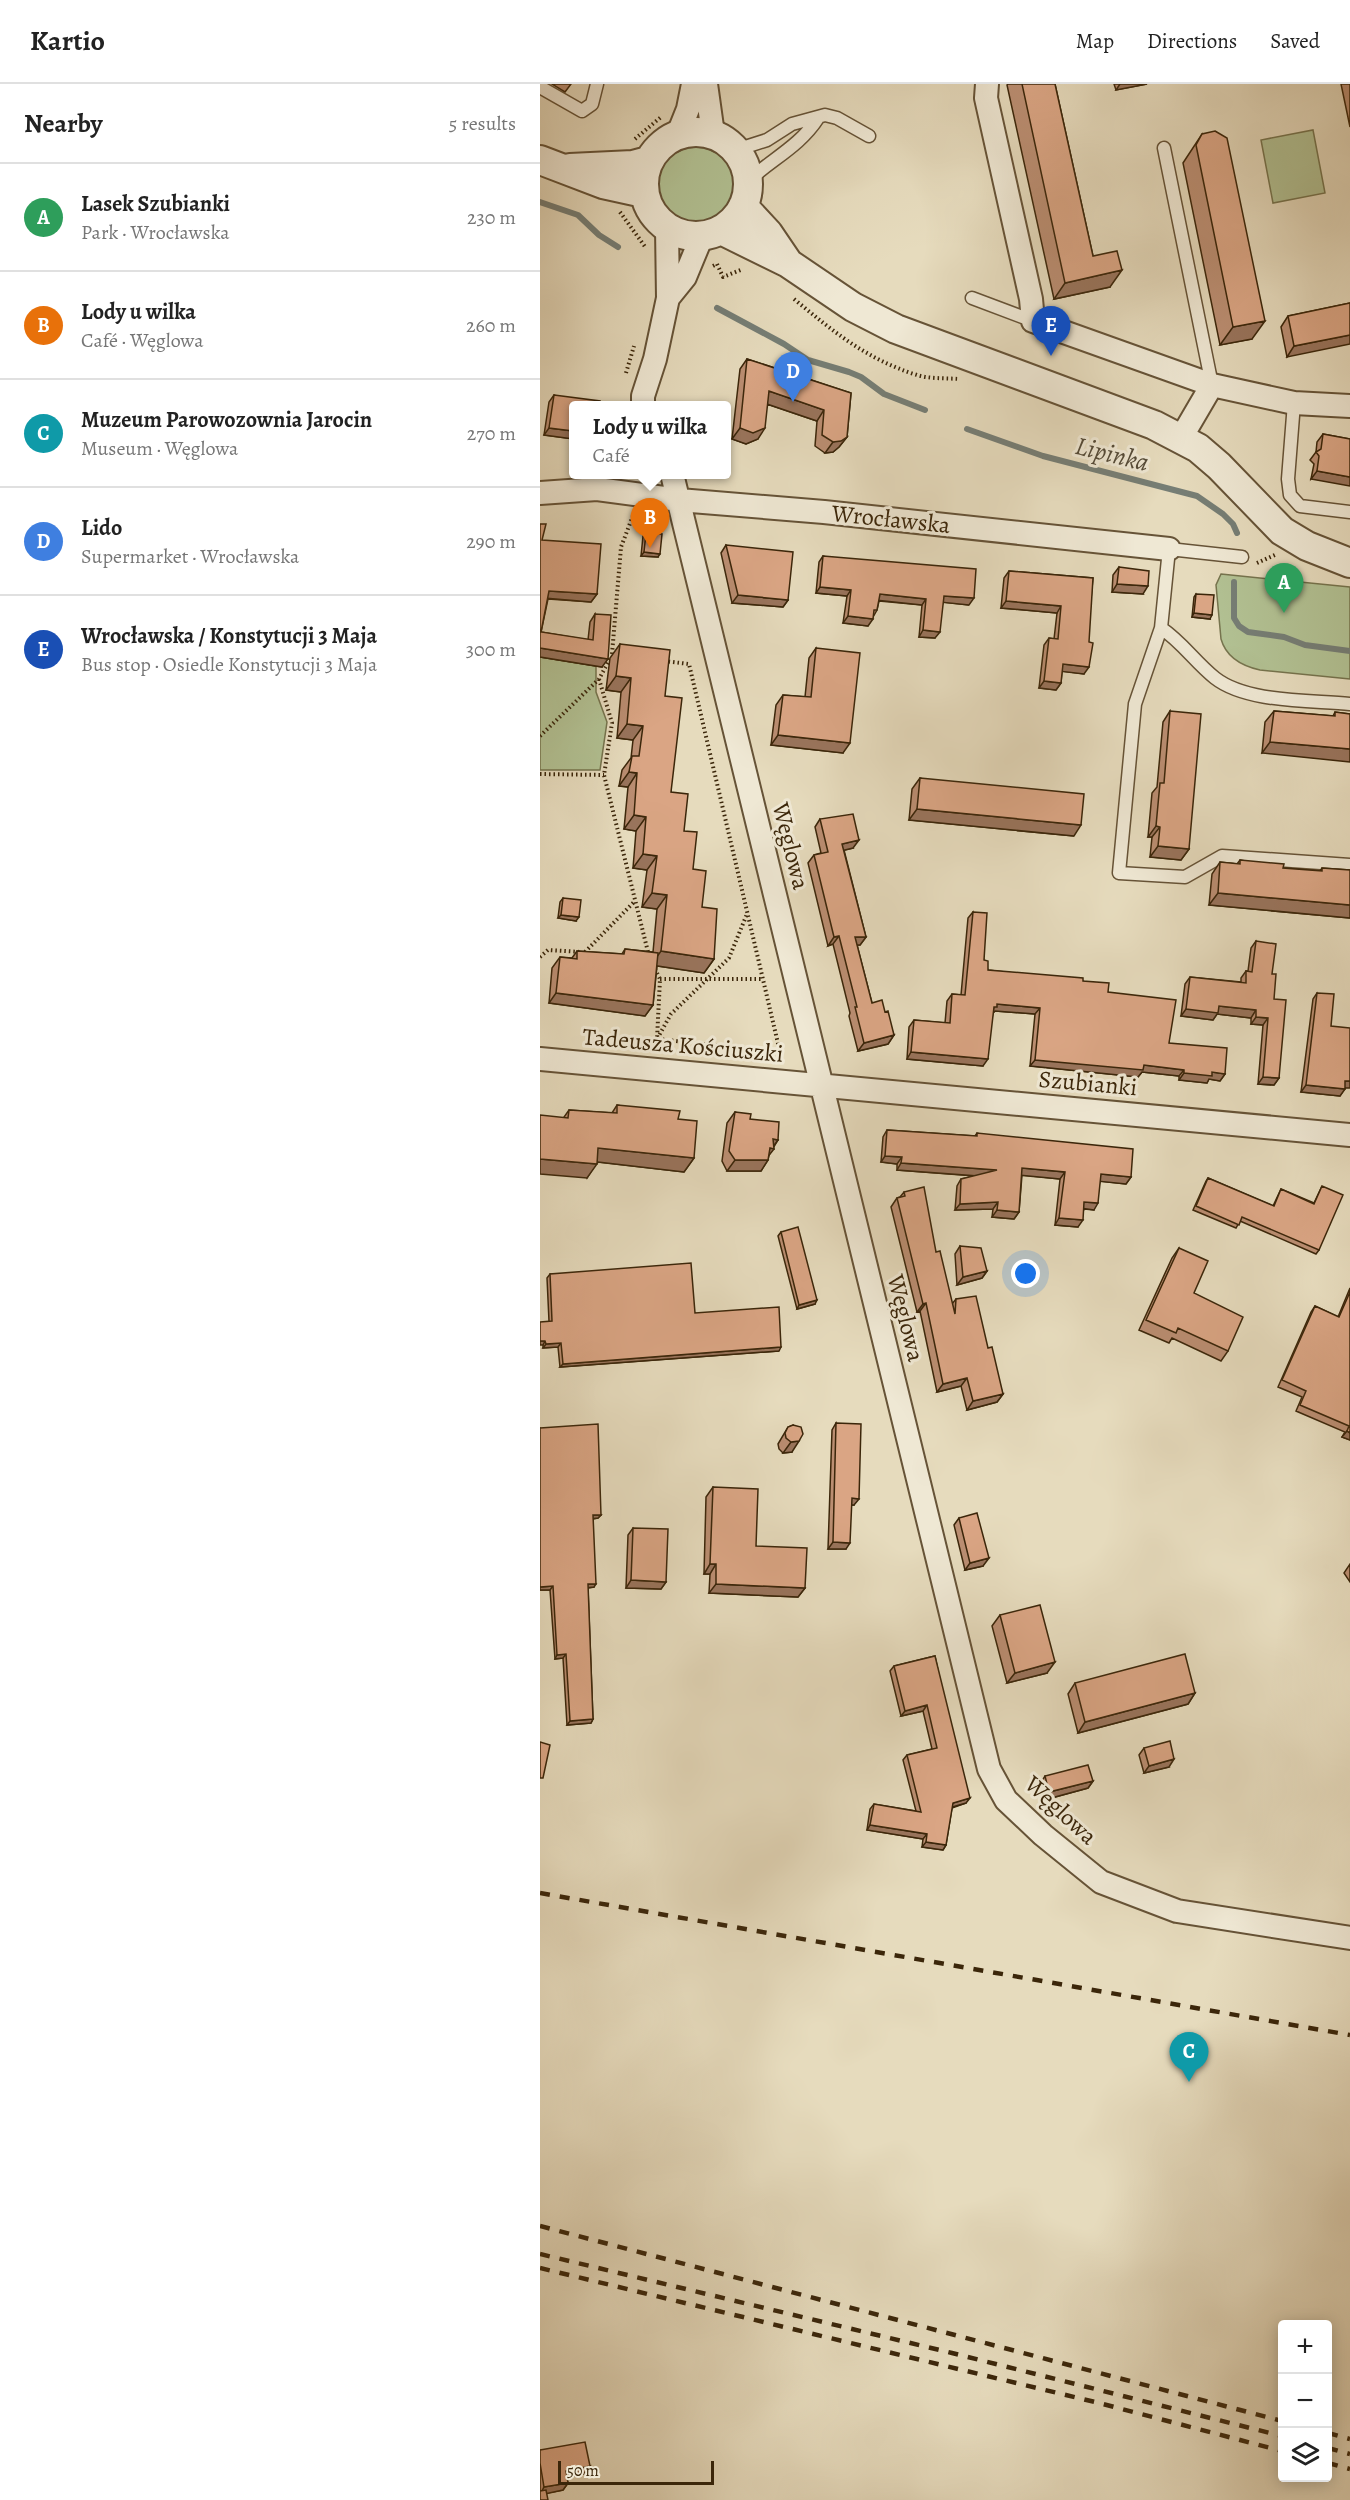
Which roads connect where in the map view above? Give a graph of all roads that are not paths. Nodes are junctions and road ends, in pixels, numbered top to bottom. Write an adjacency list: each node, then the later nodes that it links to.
1 (597, 84): 5 (lane)
2 (693, 84): 7 (street)
3 (706, 84): 9 (street)
4 (987, 84): 21 (street)
5 (540, 87)
6 (818, 118): 8 (lane); 9 (lane); 15 (lane)
7 (672, 124): 9 (street); 11 (street)
8 (869, 136)
9 (725, 142): 15 (street)
10 (1164, 148): 23 (lane)
11 (648, 161): 13 (street); 14 (street)
12 (551, 164): 13 (street)
13 (616, 176): 14 (street)
14 (644, 193): 16 (street)
15 (746, 194): 17 (street); 18 (street)
16 (667, 228): 17 (street); 19 (street)
17 (711, 233): 18 (street); 19 (street)
18 (788, 263): 28 (street)
19 (668, 298): 22 (street)
20 (972, 298): 21 (lane)
21 (1033, 321): 23 (street)
22 (655, 359): 24 (street); 25 (street)
23 (1212, 385): 26 (street); 28 (street)
24 (643, 401)
25 (657, 401)
26 (1294, 403): 27 (street); 34 (lane)
27 (1350, 406)
28 (1181, 438): 37 (street)
29 (625, 479): 31 (street)
30 (673, 479): 33 (street, Węglowa)
31 (610, 490): 32 (street, Wrocławska); 33 (street, Wrocławska)
32 (540, 493)
33 (679, 500): 35 (street, Wrocławska); 42 (street, Węglowa)
34 (1350, 512)
35 (1169, 549): 36 (lane, Wrocławska); 38 (lane)
36 (1242, 557)
37 (1350, 563)
38 (1161, 628): 39 (lane); 40 (lane)
39 (1350, 704)
40 (1350, 866)
41 (540, 1059): 42 (street, Tadeusza Kościuszki)
42 (821, 1085): 43 (street, Szubianki); 44 (street, Węglowa)
43 (1350, 1134)
44 (1350, 1938)

